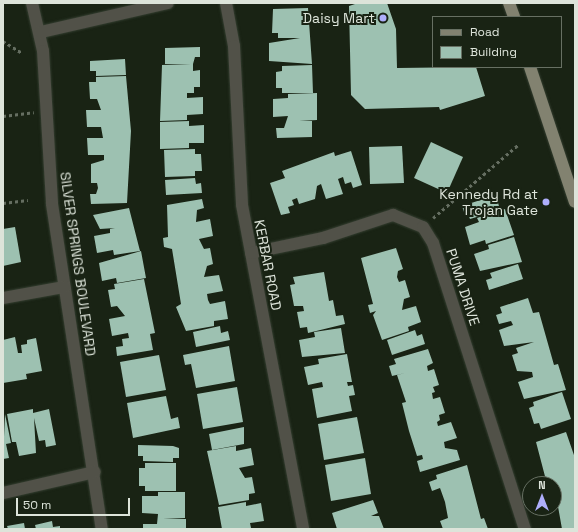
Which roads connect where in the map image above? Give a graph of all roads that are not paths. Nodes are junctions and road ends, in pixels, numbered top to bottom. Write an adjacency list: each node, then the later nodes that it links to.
1 (32, 3): 6 (street, SILVER SPRINGS BOULEVARD)
2 (168, 3): 6 (street)
3 (226, 3): 9 (street, KERBAR ROAD)
4 (509, 3): 5 (main road)
5 (514, 16)
6 (41, 32): 10 (street, SILVER SPRINGS BOULEVARD)
7 (530, 68): 8 (main road)
8 (575, 202)
9 (251, 253): 15 (street, KERBAR ROAD); 16 (street, PUMA DRIVE)
10 (64, 287): 11 (street); 12 (street, SILVER SPRINGS BOULEVARD)
11 (3, 298)
12 (95, 472): 13 (street); 14 (street, SILVER SPRINGS BOULEVARD)
13 (3, 493)
14 (102, 529)
15 (302, 529)
16 (525, 529)

